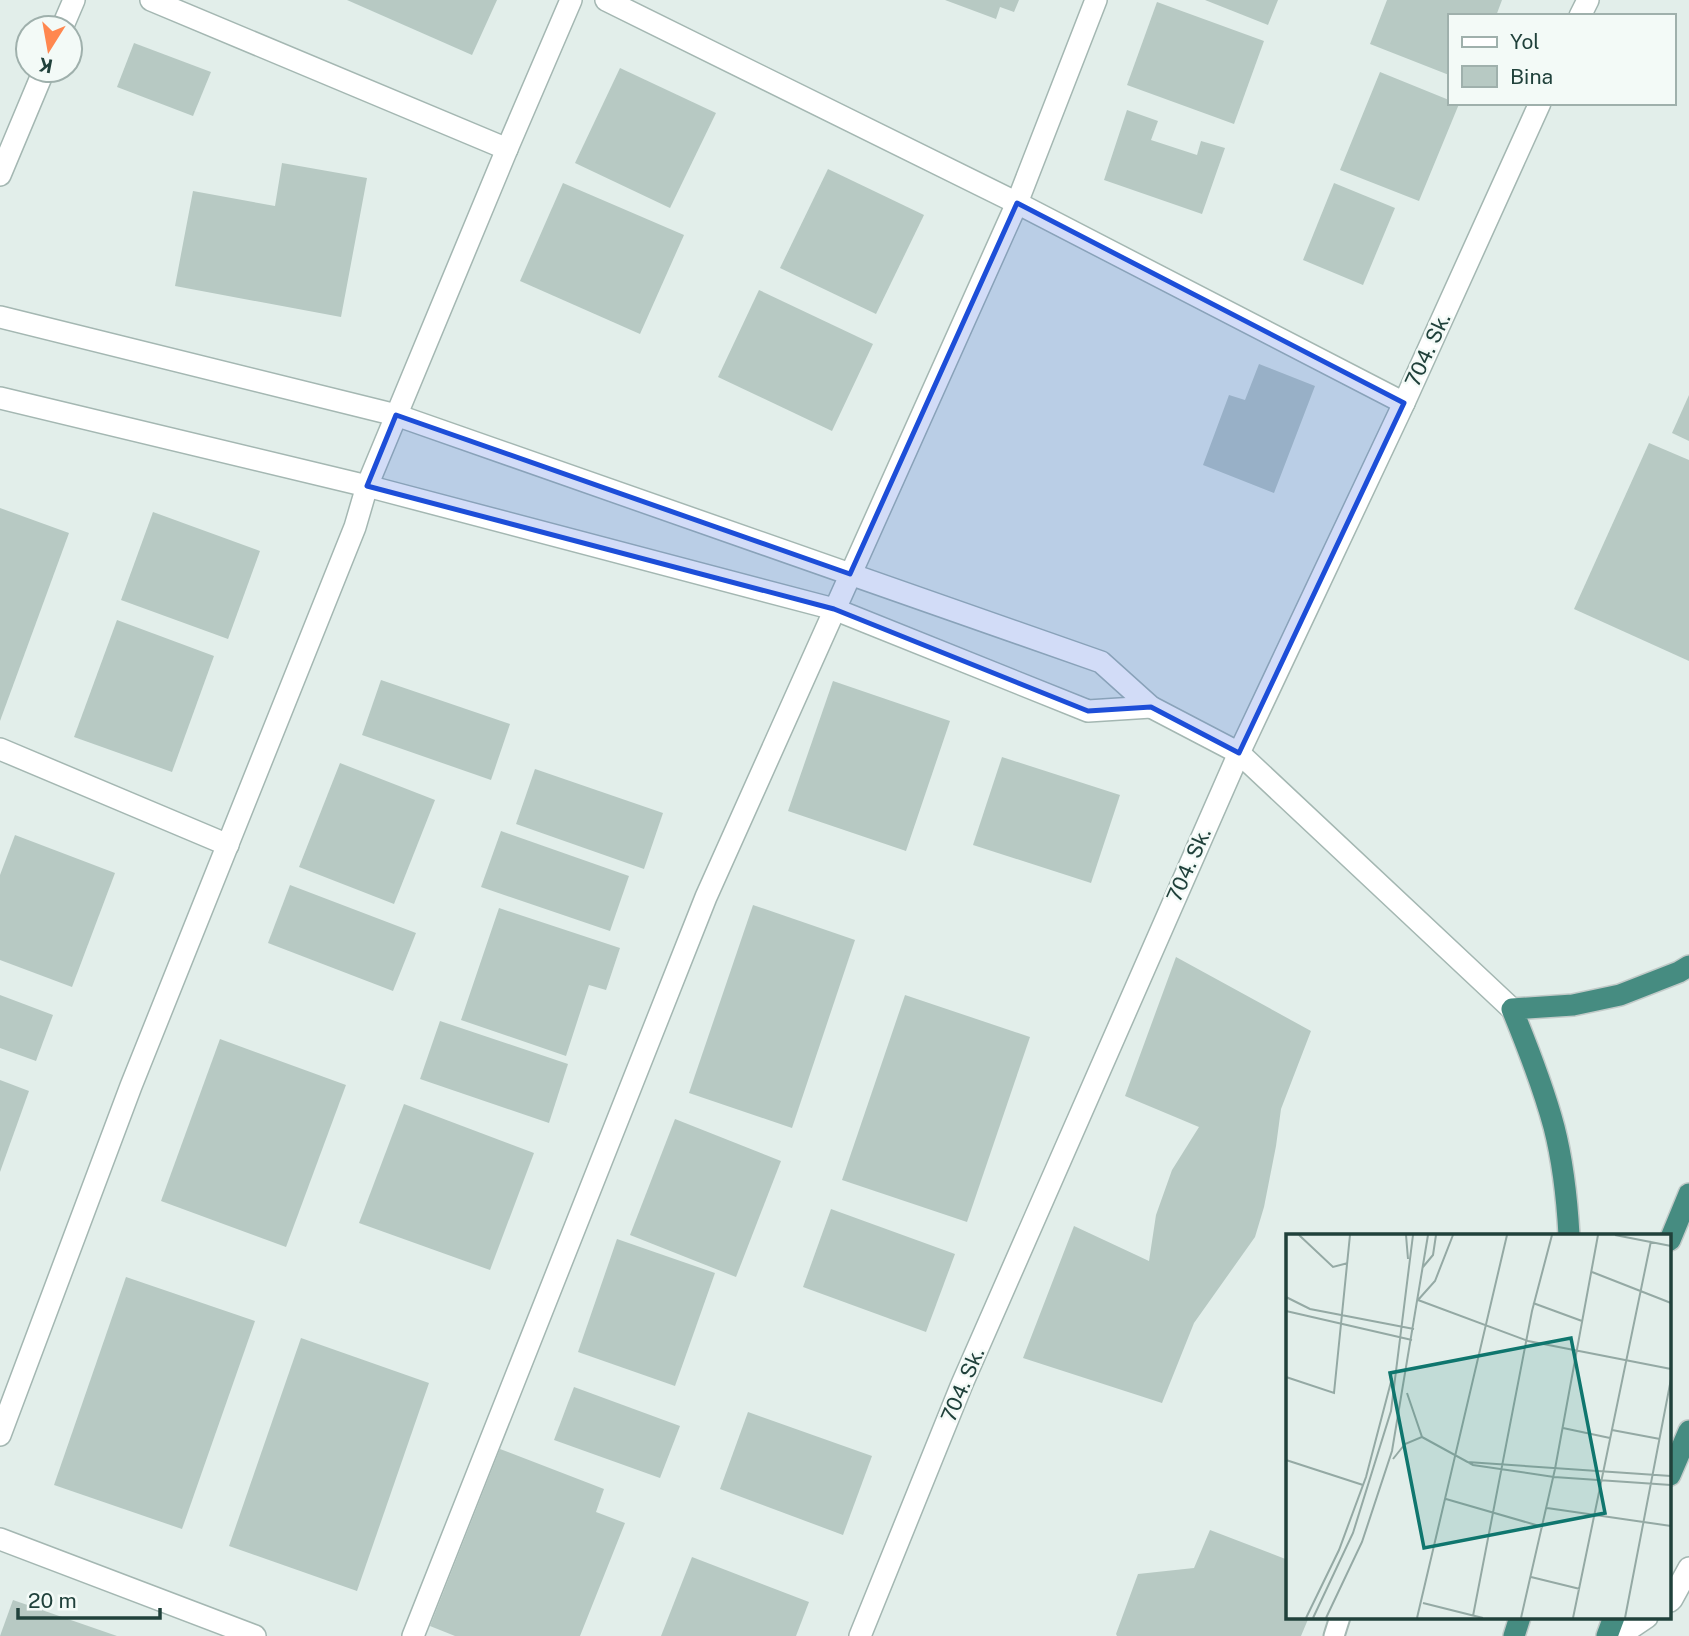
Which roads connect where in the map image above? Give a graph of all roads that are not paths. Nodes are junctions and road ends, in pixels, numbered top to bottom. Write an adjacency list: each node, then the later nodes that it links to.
1 (151, 0): 7 (street)
2 (571, 0): 7 (street)
3 (606, 0): 9 (street)
4 (1096, 0): 9 (street)
5 (38, 84): 8 (street)
6 (1540, 105): 12 (street, 704. Sk.)
7 (507, 149): 13 (street)
8 (0, 175)
9 (1017, 203): 12 (street); 15 (street)
10 (0, 317): 13 (street)
11 (0, 398): 14 (street)
12 (1404, 403): 19 (street, 704. Sk.)
13 (396, 415): 14 (street); 15 (street)
14 (367, 486): 16 (street); 20 (street)
15 (850, 574): 16 (street); 17 (street)
16 (834, 610): 17 (street); 37 (street)
17 (1151, 707): 19 (street)
18 (0, 749): 20 (street)
19 (1238, 753): 22 (street); 38 (street, 704. Sk.)
20 (228, 845): 27 (street)
21 (1689, 966): 22 (highway)
22 (1512, 1009): 24 (highway)
23 (1689, 1194): 25 (highway)
24 (1569, 1234)
25 (1672, 1235)
26 (1689, 1431): 28 (highway)
27 (0, 1435)
28 (1672, 1470)
29 (0, 1539): 36 (street)
30 (1689, 1568): 31 (street)
31 (1672, 1599)
32 (1340, 1618): 39 (lane)
33 (1520, 1618): 40 (highway)
34 (1614, 1618): 41 (highway)
35 (1646, 1618): 42 (street)
36 (255, 1636)
37 (413, 1636)
38 (860, 1636)
39 (1334, 1636)
40 (1514, 1636)
41 (1607, 1636)
42 (1619, 1636)

